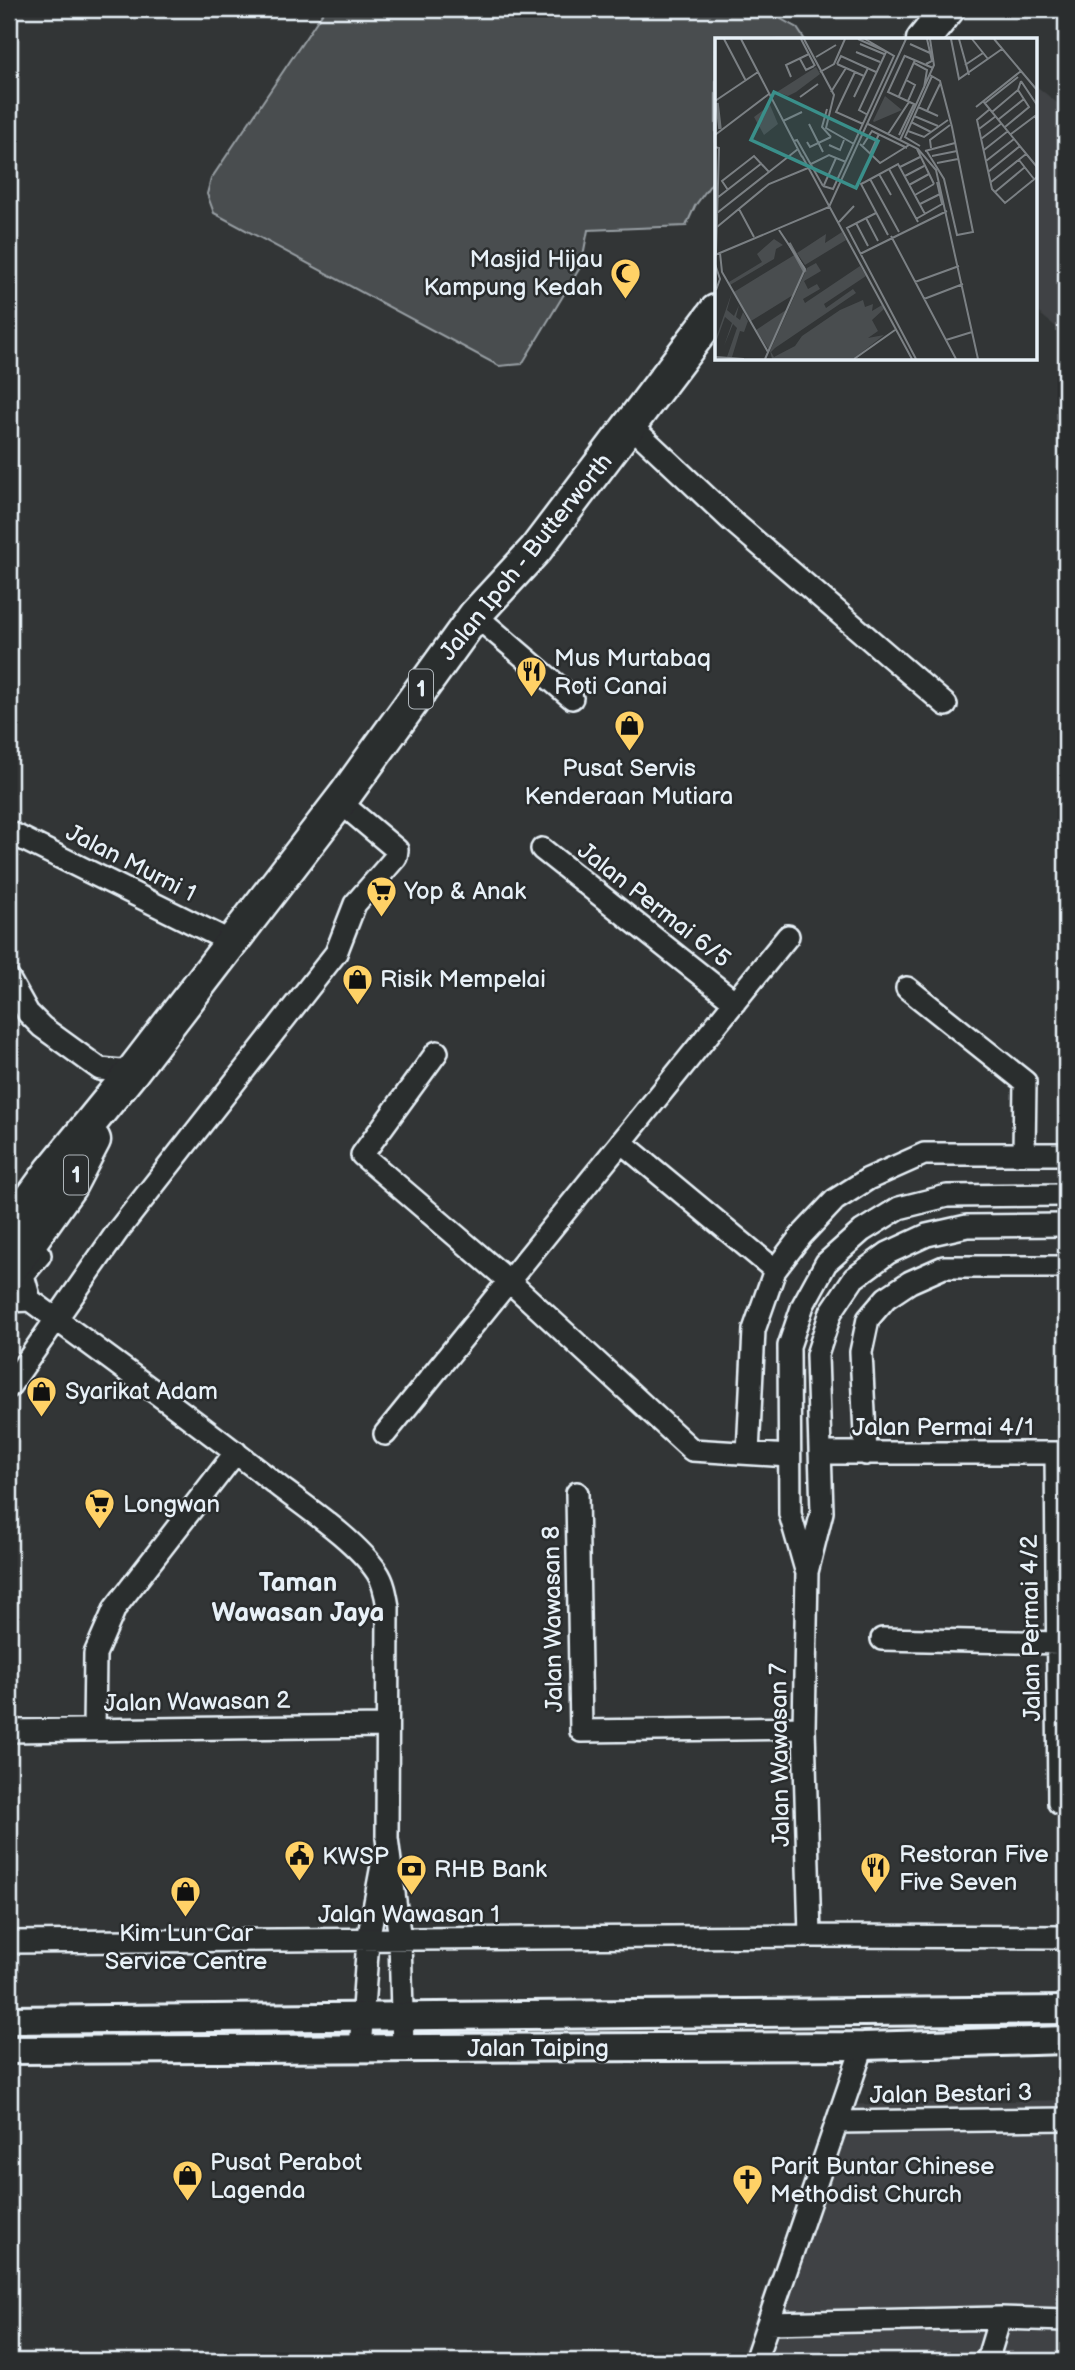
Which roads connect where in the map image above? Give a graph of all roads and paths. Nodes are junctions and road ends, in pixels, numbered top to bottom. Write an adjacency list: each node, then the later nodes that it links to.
1 (948, 9): 2 (highway)
2 (925, 38)
3 (715, 312): 4 (highway, Jalan Ipoh - Butterworth / 1)
4 (631, 426): 5 (highway, Jalan Ipoh - Butterworth / 1); 7 (street)
5 (475, 615): 6 (street); 8 (highway, Jalan Ipoh - Butterworth / 1)
6 (572, 698)
7 (946, 705)
8 (340, 802): 12 (highway, Jalan Ipoh - Butterworth / 1); 29 (street)
9 (9, 832): 12 (street, Jalan Murni 1)
10 (542, 849): 15 (street, Jalan Permai 6/5)
11 (788, 936): 15 (street)
12 (231, 942): 17 (highway, Jalan Ipoh - Butterworth / 1)
13 (9, 979): 17 (street)
14 (907, 988): 19 (street)
15 (735, 1002): 18 (street)
16 (437, 1052): 27 (street)
17 (132, 1072): 23 (highway, Jalan Ipoh - Butterworth / 1)
18 (621, 1142): 25 (street); 27 (street)
19 (1024, 1153): 20 (street); 25 (street)
20 (1066, 1154)
21 (1066, 1195): 37 (street)
22 (1066, 1225): 34 (street)
23 (24, 1229): 26 (highway, Jalan Ipoh - Butterworth / 1); 28 (street)
24 (1066, 1266): 36 (street)
25 (775, 1270): 33 (street)
26 (9, 1272)
27 (509, 1282): 31 (street); 33 (street)
28 (19, 1301): 29 (street)
29 (56, 1319): 30 (street); 32 (street)
30 (9, 1387)
31 (386, 1434)
32 (236, 1452): 42 (street); 44 (street)
33 (748, 1453): 37 (street)
34 (820, 1453): 36 (street, Jalan Permai 4/1); 39 (street)
35 (1061, 1453): 36 (street, Jalan Permai 4/1); 41 (street, Jalan Permai 4/2)
36 (866, 1454)
37 (789, 1456): 39 (street)
38 (577, 1493): 43 (street, Jalan Wawasan 8)
39 (807, 1572): 43 (street, Jalan Wawasan 7)
40 (882, 1639): 41 (street)
41 (1058, 1643): 46 (street, Jalan Permai 4/2)
42 (386, 1726): 44 (street, Jalan Wawasan 2); 47 (street)
43 (804, 1728): 48 (street, Jalan Wawasan 7)
44 (94, 1730): 45 (street, Jalan Wawasan 2)
45 (9, 1731)
46 (1059, 1803)
47 (387, 1838): 50 (street); 51 (street)
48 (810, 1936): 49 (street, Jalan Wawasan 1); 51 (street, Jalan Wawasan 1)
49 (1066, 1937)
50 (368, 1940): 51 (street, Jalan Wawasan 1); 52 (street, Jalan Wawasan 1); 54 (street)
51 (400, 1940): 55 (street)
52 (9, 1942)
53 (1066, 2010): 55 (main road, Jalan Taiping)
54 (362, 2017): 55 (main road, Jalan Taiping); 56 (main road, Jalan Taiping); 59 (street)
55 (402, 2017): 60 (street)
56 (9, 2020)
57 (1066, 2040): 58 (main road, Jalan Taiping)
58 (863, 2046): 60 (main road, Jalan Taiping); 63 (street)
59 (360, 2049): 60 (main road, Jalan Taiping); 61 (main road, Jalan Taiping)
60 (402, 2049)
61 (9, 2050)
62 (1066, 2119): 63 (street, Jalan Bestari 3)
63 (837, 2122): 66 (street)
64 (1000, 2318): 65 (street); 66 (street); 68 (street)
65 (1066, 2320)
66 (768, 2323): 67 (street)
67 (755, 2361)
68 (987, 2361)

